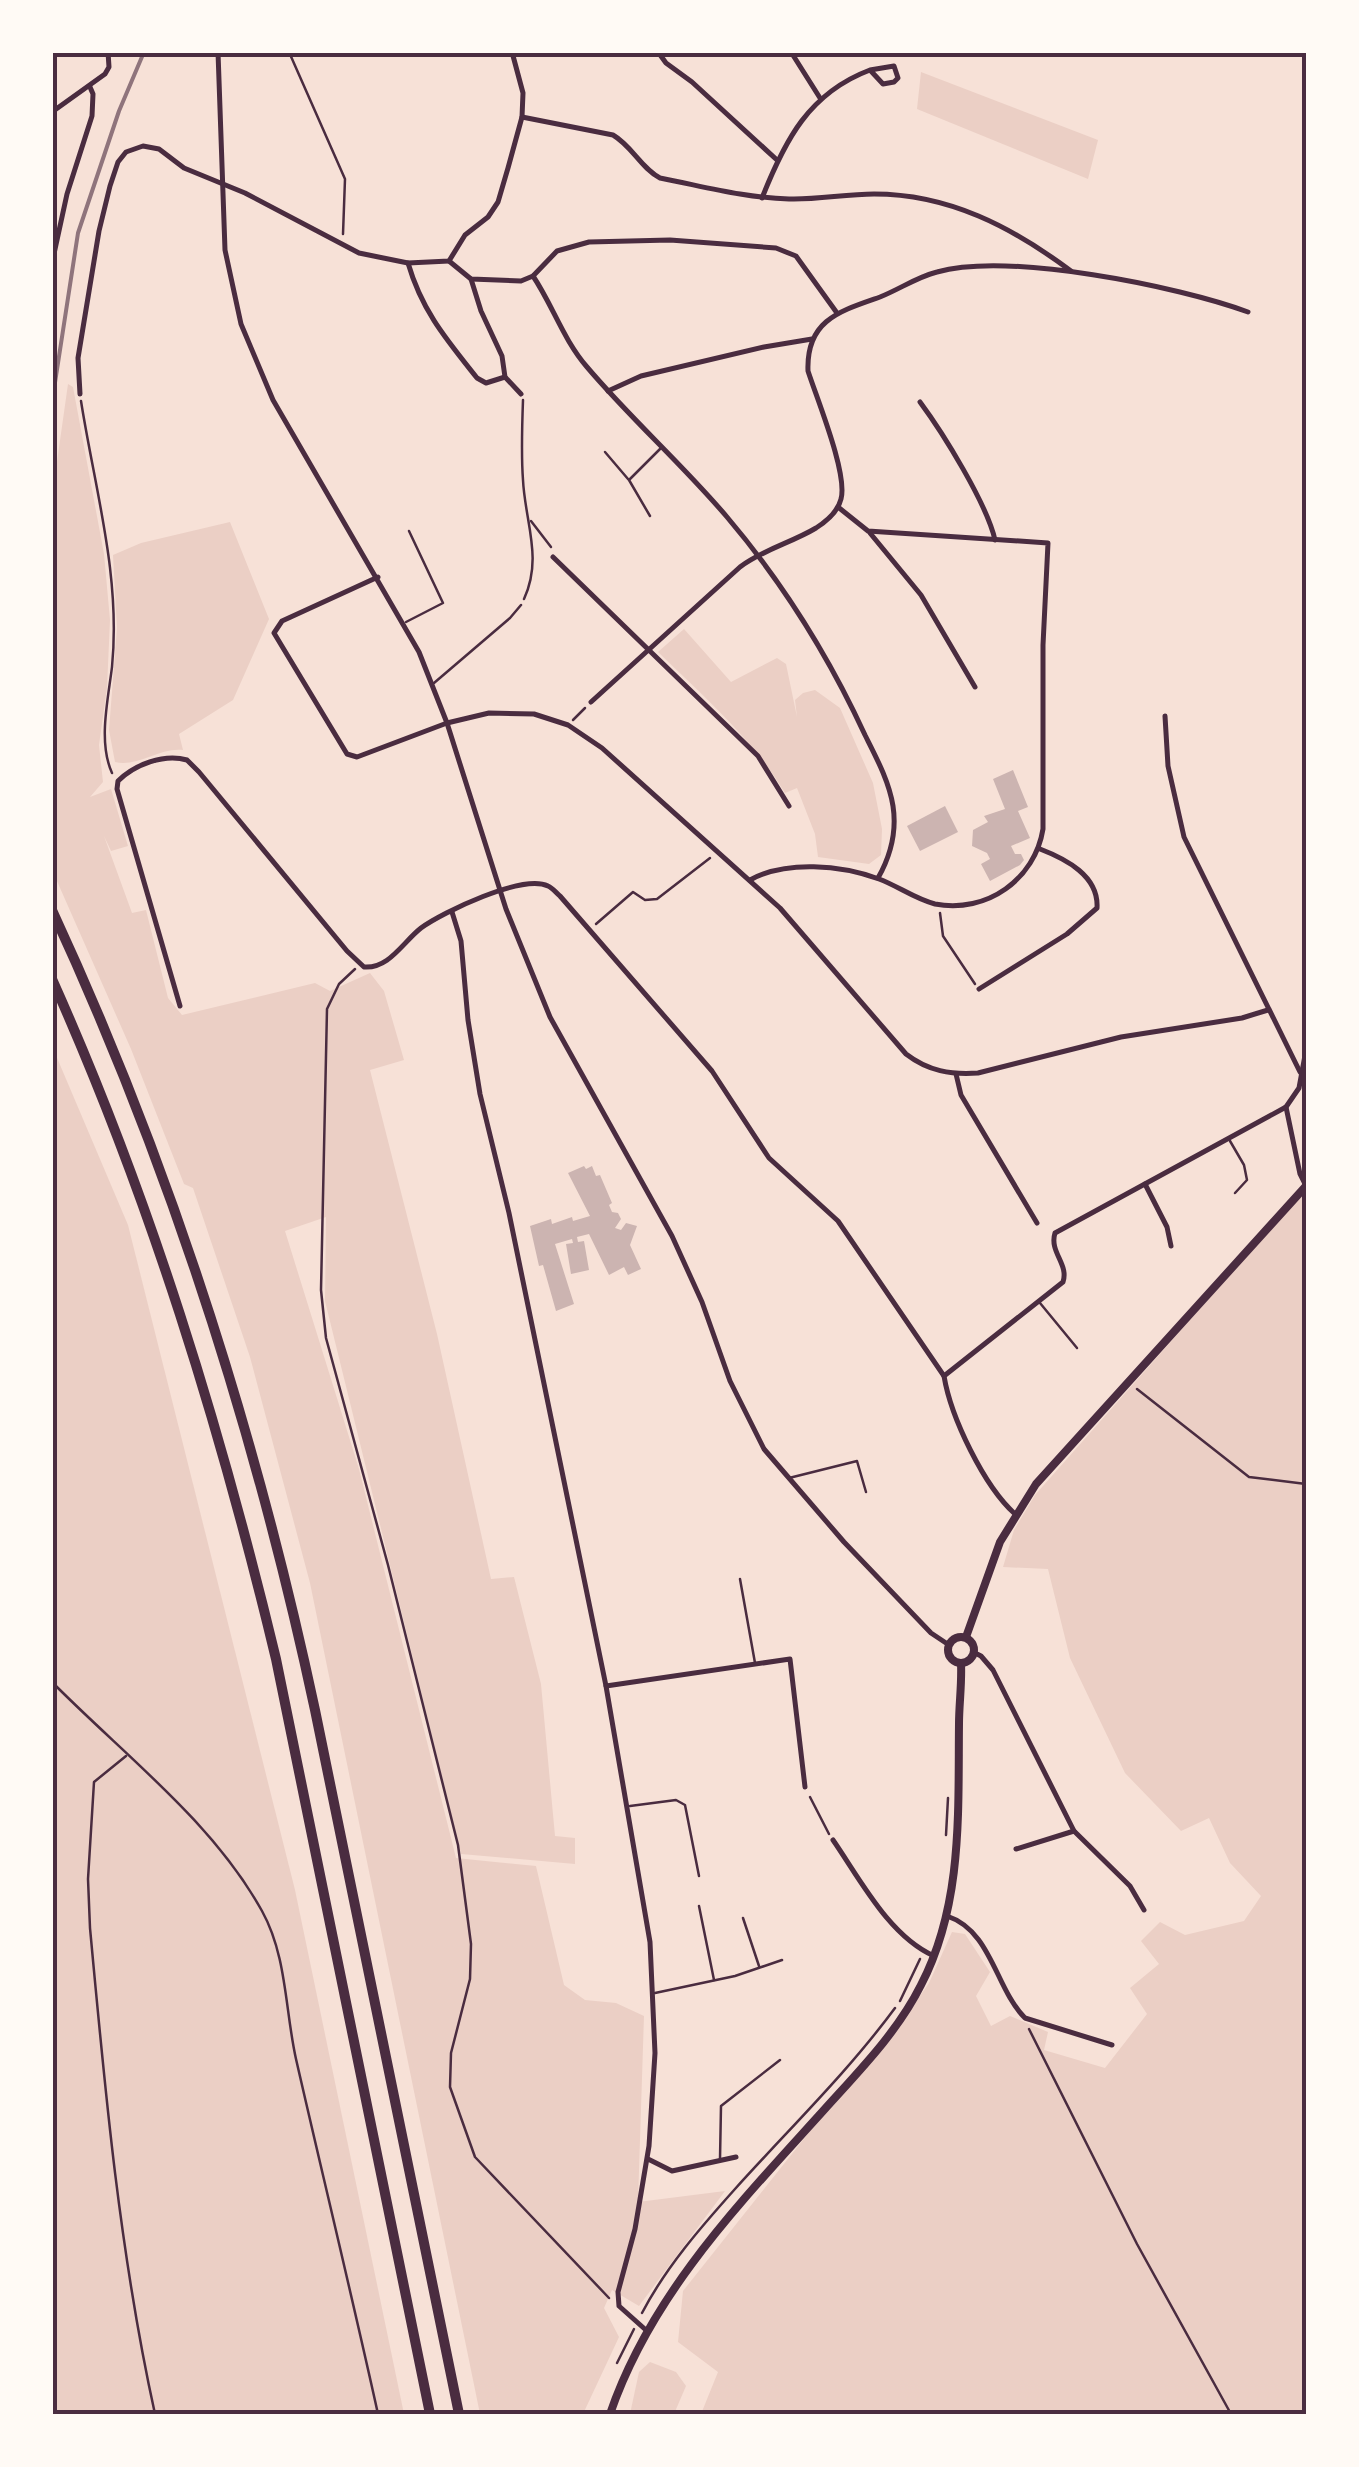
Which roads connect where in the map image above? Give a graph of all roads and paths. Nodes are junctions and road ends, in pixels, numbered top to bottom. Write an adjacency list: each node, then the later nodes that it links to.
1 (108, 52): 8 (street)
2 (218, 52): 13 (street)
3 (289, 52): 15 (path)
4 (512, 52): 11 (street)
5 (658, 52): 12 (street)
6 (792, 52): 9 (street)
7 (870, 70): 7 (street); 9 (street)
8 (90, 88): 10 (street); 17 (street)
9 (820, 98): 12 (street)
10 (52, 112)
11 (522, 117): 14 (street); 16 (street)
12 (777, 160): 14 (street)
13 (221, 183): 15 (street); 27 (street); 41 (street)
14 (762, 198): 19 (street)
15 (342, 246): 18 (street)
16 (449, 261): 18 (street); 21 (street)
17 (52, 263)
18 (408, 263): 25 (street)
19 (1074, 272): 22 (street); 23 (street)
20 (533, 276): 21 (street); 23 (street); 26 (street)
21 (471, 279): 25 (street)
22 (1248, 312)
23 (837, 313): 24 (street)
24 (812, 339): 26 (street); 33 (street)
25 (505, 377): 28 (street)
26 (608, 390): 30 (street)
27 (80, 394): 52 (path)
28 (521, 394): 35 (path)
29 (920, 402): 38 (street)
30 (662, 448): 32 (lane); 39 (street)
31 (605, 452): 32 (lane)
32 (628, 480): 34 (lane)
33 (838, 507): 36 (street); 39 (street)
34 (650, 516)
35 (530, 520): 40 (path); 42 (path)
36 (868, 530): 38 (street); 46 (street)
37 (409, 531): 43 (lane)
38 (995, 540): 54 (street)
39 (758, 554): 44 (street); 56 (street)
40 (553, 557): 44 (street)
41 (378, 577): 43 (street); 50 (street)
42 (521, 605): 45 (lane)
43 (404, 622): 45 (street)
44 (648, 649): 47 (street); 53 (street)
45 (433, 684): 50 (street)
46 (974, 687)
47 (591, 702)
48 (583, 710): 51 (path)
49 (1165, 716): 67 (street)
50 (447, 723): 51 (street); 58 (street)
51 (568, 725): 57 (street)
52 (118, 781): 63 (street); 66 (street)
53 (790, 806)
54 (1040, 848): 59 (street); 65 (street)
55 (706, 861): 62 (path)
56 (878, 878): 57 (street); 59 (street)
57 (750, 880): 70 (street)
58 (500, 890): 61 (street); 62 (street); 82 (street)
59 (940, 905): 65 (path)
60 (52, 910): 126 (highway)
61 (452, 912): 63 (street); 93 (street)
62 (590, 930): 80 (street)
63 (360, 964): 119 (path)
64 (52, 979): 125 (highway)
65 (980, 989)
66 (180, 1006)
67 (1268, 1010): 69 (street); 70 (street)
68 (1306, 1050): 69 (street)
69 (1300, 1072): 71 (street)
70 (956, 1074): 76 (street)
71 (1286, 1107): 72 (street); 74 (street)
72 (1229, 1140): 73 (street); 75 (lane)
73 (1145, 1184): 77 (street); 78 (street)
74 (1306, 1186): 81 (main road)
75 (1235, 1193)
76 (1037, 1224)
77 (1171, 1246)
78 (1040, 1302): 79 (lane); 80 (street)
79 (1077, 1348)
80 (944, 1376): 85 (street)
81 (1129, 1380): 83 (path); 85 (main road)
82 (787, 1478): 84 (lane); 88 (street)
83 (1306, 1484)
84 (866, 1492)
85 (1016, 1514): 87 (main road)
86 (740, 1579): 91 (lane)
87 (966, 1637): 88 (main road); 89 (main road)
88 (949, 1646): 90 (main road)
89 (974, 1653): 90 (main road); 98 (street)
90 (961, 1663): 105 (main road)
91 (756, 1664): 93 (street); 95 (street)
92 (52, 1682): 94 (path)
93 (606, 1686): 97 (street)
94 (128, 1754): 123 (path); 124 (path)
95 (805, 1787): 99 (path)
96 (948, 1797): 100 (path)
97 (628, 1806): 102 (lane); 112 (street)
98 (1074, 1831): 101 (street); 104 (street)
99 (832, 1840): 107 (street)
100 (946, 1849)
101 (1016, 1849)
102 (699, 1876)
103 (699, 1906): 111 (lane)
104 (1144, 1910)
105 (947, 1916): 108 (main road); 113 (street)
106 (743, 1918): 110 (lane)
107 (924, 1952): 108 (street); 120 (path)
108 (934, 1956): 121 (main road)
109 (782, 1960): 110 (lane)
110 (760, 1967): 111 (lane)
111 (714, 1981): 112 (lane)
112 (654, 1993): 117 (street)
113 (1025, 2018): 114 (street); 128 (path)
114 (1112, 2044)
115 (780, 2060): 118 (lane)
116 (736, 2157): 118 (street)
117 (648, 2159): 118 (street); 119 (street)
118 (720, 2160)
119 (619, 2306): 120 (street)
120 (637, 2324): 121 (street); 122 (path)
121 (648, 2331): 127 (main road)
122 (616, 2363)
123 (155, 2414)
124 (378, 2414)
125 (430, 2414)
126 (459, 2414)
127 (610, 2414)
128 (1230, 2414)

